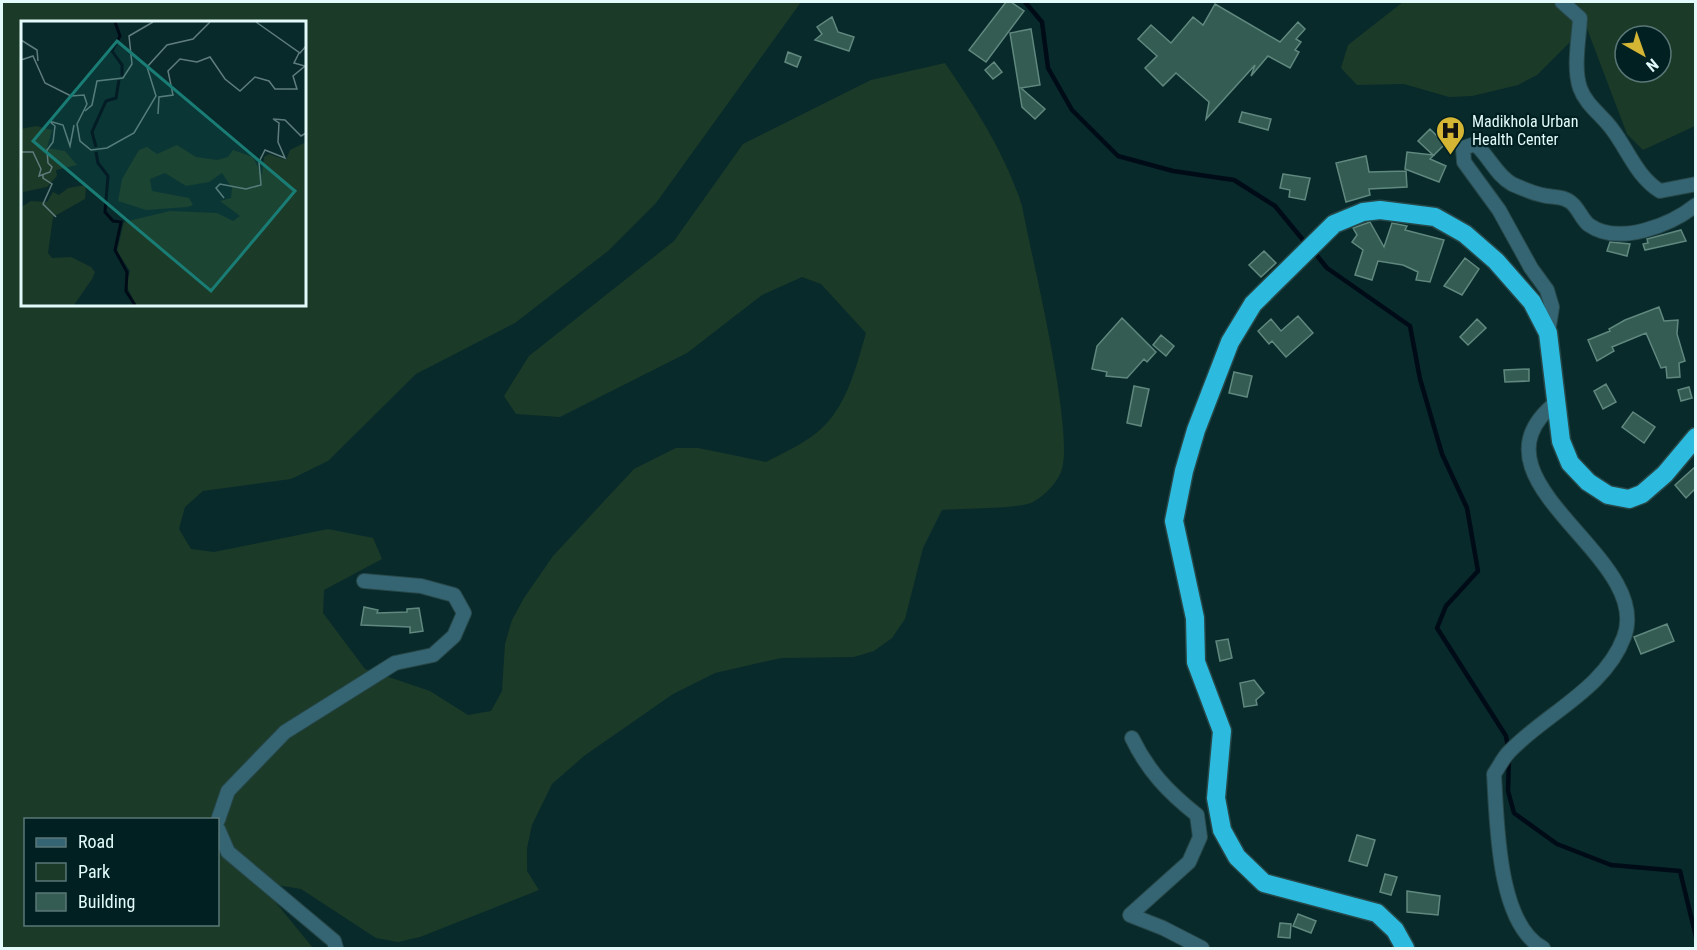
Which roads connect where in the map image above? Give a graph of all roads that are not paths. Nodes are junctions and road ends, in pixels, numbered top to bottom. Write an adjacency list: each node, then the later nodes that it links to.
1 (1562, 2): 2 (street)
2 (1695, 184)
3 (1695, 204): 4 (street)
4 (1548, 333): 5 (highway); 13 (highway)
5 (1558, 401): 6 (highway); 14 (street)
6 (1695, 437)
7 (364, 581): 9 (street)
8 (1132, 738): 12 (street)
9 (219, 818)
10 (219, 831): 11 (street)
11 (336, 948)
12 (1202, 948)
13 (1405, 948)
14 (1543, 948)

